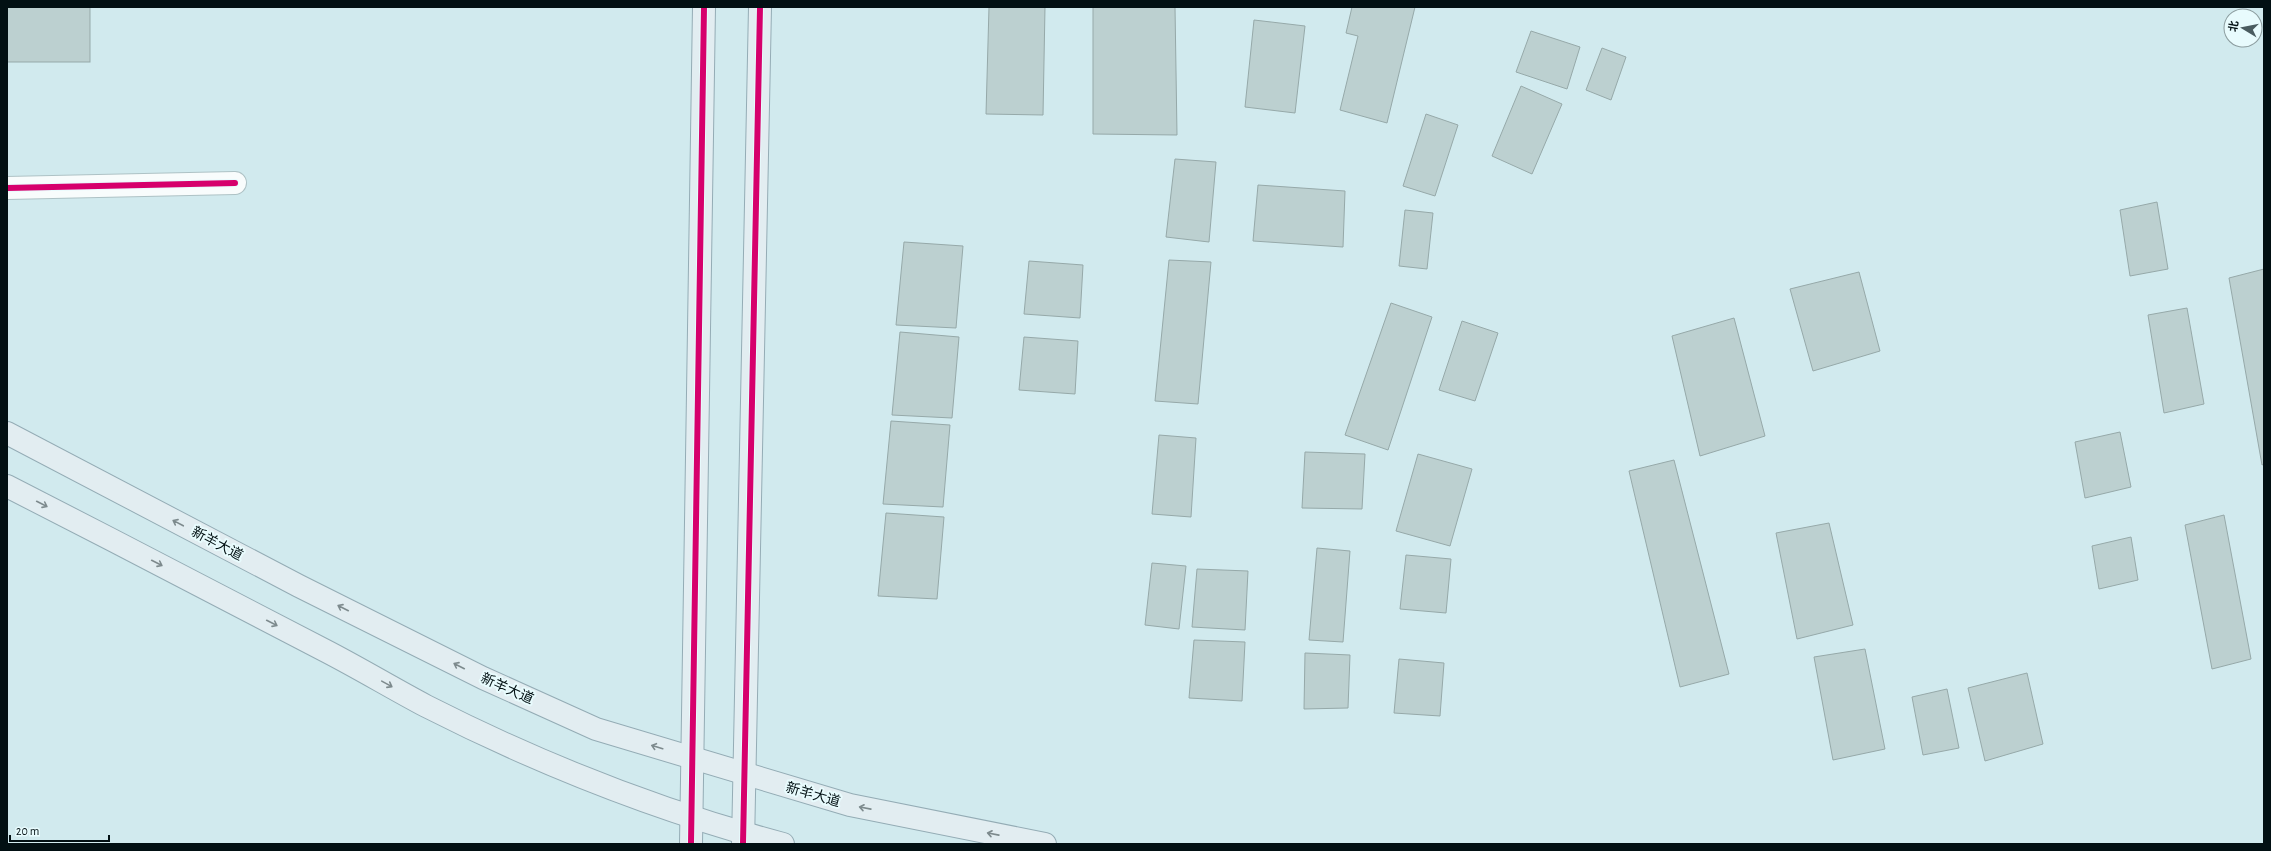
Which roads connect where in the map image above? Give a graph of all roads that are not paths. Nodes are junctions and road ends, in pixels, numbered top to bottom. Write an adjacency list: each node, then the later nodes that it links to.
1 (704, 7): 7 (main road)
2 (760, 7): 8 (main road)
3 (235, 183): 4 (street)
4 (7, 188)
5 (7, 433): 7 (main road, 新羊大道, one-way to 5)
6 (7, 486): 9 (main road, one-way to 9)
7 (694, 759): 8 (main road, 新羊大道); 9 (main road)
8 (744, 774): 10 (main road); 13 (main road, 新羊大道, one-way to 8)
9 (692, 817): 10 (main road); 11 (main road)
10 (743, 839): 12 (main road)
11 (691, 844)
12 (783, 844)
13 (1045, 844)

